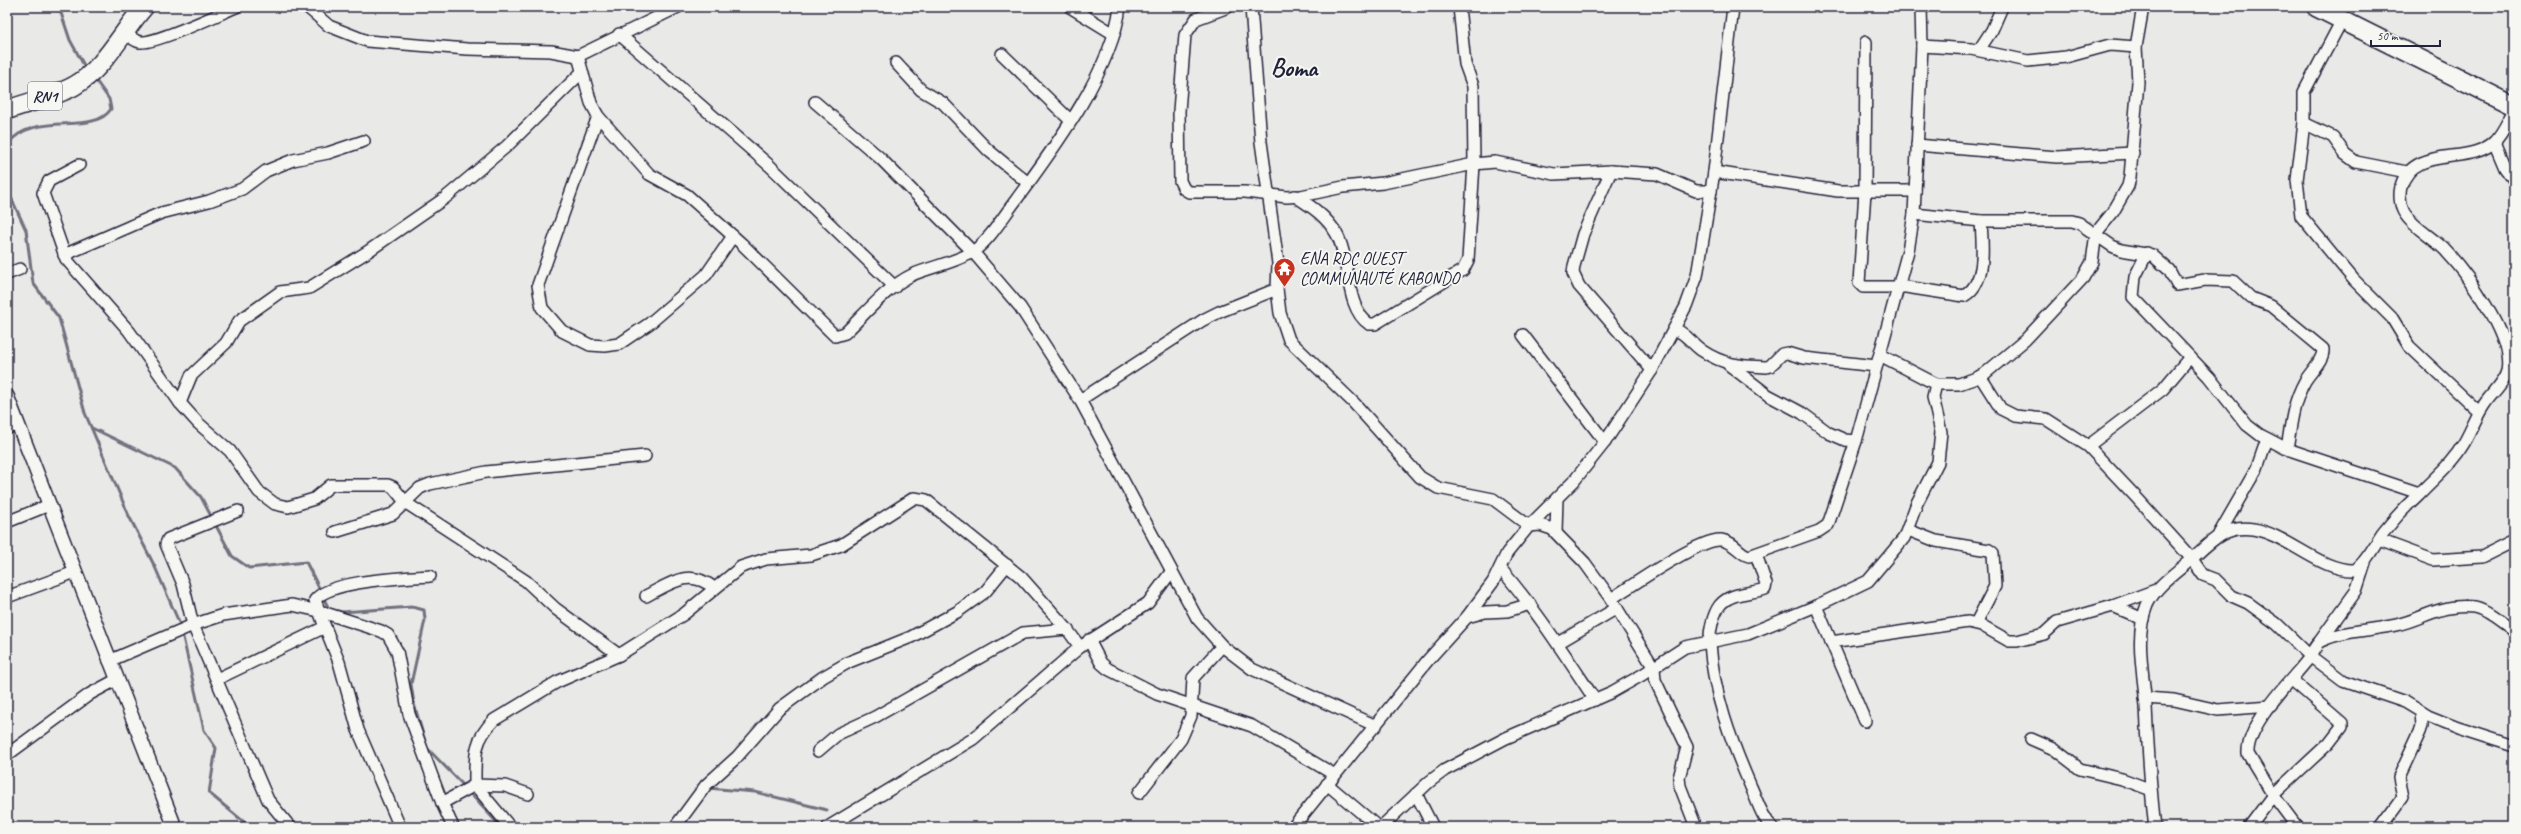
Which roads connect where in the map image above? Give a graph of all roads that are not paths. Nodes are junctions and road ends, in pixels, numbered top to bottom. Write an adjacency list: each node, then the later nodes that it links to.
1 (144, 7): 16 (highway, RN1)
2 (236, 7): 16 (street)
3 (307, 7): 24 (street)
4 (678, 7): 17 (street)
5 (1070, 7): 18 (street)
6 (1120, 7): 18 (street)
7 (1228, 7): 48 (street)
8 (1251, 7): 48 (street)
9 (1459, 7): 38 (street)
10 (1733, 7): 41 (street)
11 (1921, 7): 20 (street)
12 (2002, 7): 22 (street)
13 (2143, 7): 21 (street)
14 (2316, 7): 15 (highway)
15 (2342, 20): 28 (highway); 33 (street)
16 (125, 32): 29 (highway, RN1)
17 (619, 34): 24 (street); 59 (street)
18 (1114, 34): 32 (street)
19 (1866, 42): 46 (street)
20 (1922, 46): 22 (street); 36 (street)
21 (2136, 47): 22 (street); 37 (street)
22 (1979, 50)
23 (1002, 54): 32 (street)
24 (578, 56): 26 (street)
25 (896, 63): 44 (street)
26 (582, 72): 31 (street); 73 (street)
27 (815, 102): 54 (street)
28 (2514, 106)
29 (7, 110)
30 (2514, 110): 35 (street)
31 (598, 116): 53 (street); 53 (street)
32 (1070, 120): 44 (street)
33 (2304, 123): 42 (street); 74 (street)
34 (364, 141): 56 (street)
35 (2494, 142): 42 (street); 43 (street)
36 (1917, 145): 37 (street); 47 (street)
37 (2133, 153): 52 (street)
38 (1474, 164): 40 (street); 49 (street); 49 (street)
39 (79, 165): 56 (street)
40 (1611, 171): 45 (street); 68 (street)
41 (1714, 172): 45 (street); 46 (street)
42 (2408, 172): 67 (street)
43 (2514, 180)
44 (1028, 183): 54 (street)
45 (1711, 191): 62 (street)
46 (1865, 191): 47 (street); 60 (street)
47 (1915, 191): 50 (street)
48 (1269, 194): 49 (street); 61 (street)
49 (1295, 196)
50 (1914, 214): 51 (street); 60 (street)
51 (1981, 222): 52 (street); 60 (street)
52 (2096, 233): 55 (street); 69 (street)
53 (733, 236): 59 (street)
54 (973, 252): 59 (street); 72 (street)
55 (2147, 253): 64 (street); 80 (street)
56 (64, 255): 73 (street)
57 (20, 269): 58 (street)
58 (7, 274)
59 (895, 287)
60 (1897, 288): 65 (street)
61 (1277, 289): 72 (street); 88 (street)
62 (1675, 329): 66 (street); 68 (street)
63 (1523, 335): 78 (street)
64 (2190, 357): 76 (street); 79 (street)
65 (1878, 360): 66 (street); 70 (street); 77 (street)
66 (1729, 365): 77 (street)
67 (2511, 366): 74 (street)
68 (1652, 370): 78 (street)
69 (1980, 376): 70 (street); 79 (street)
70 (1936, 384): 89 (street)
71 (7, 396): 75 (street)
72 (1080, 400): 101 (street)
73 (180, 403): 84 (street)
74 (2479, 412): 82 (street)
75 (12, 426): 85 (street)
76 (2267, 439): 80 (street); 92 (street)
77 (1856, 440): 95 (street)
78 (1605, 442): 83 (street)
79 (2088, 446): 96 (street)
80 (2287, 449): 82 (street)
81 (645, 456): 84 (street)
82 (2419, 493): 93 (street)
83 (1557, 498): 88 (street); 91 (street)
84 (406, 503): 90 (street); 125 (street)
85 (49, 505): 87 (street); 100 (street)
86 (238, 511): 115 (street)
87 (7, 522)
88 (1529, 526): 91 (street); 99 (street)
89 (1908, 530): 109 (street); 114 (street)
90 (335, 532)
91 (1556, 532): 107 (street)
92 (2219, 534): 96 (street); 97 (street)
93 (2379, 540): 94 (street); 97 (street)
94 (2514, 541)
95 (1756, 554): 107 (street); 120 (street)
96 (2192, 559): 104 (street); 126 (street)
97 (2365, 562): 119 (street)
98 (1007, 565): 103 (street); 117 (street); 158 (street)
99 (1500, 568): 108 (street); 112 (street)
100 (75, 572): 106 (street); 127 (street)
101 (1171, 572): 123 (street); 124 (street)
102 (430, 576): 111 (street)
103 (714, 588): 105 (street); 125 (street)
104 (2156, 590): 110 (street); 113 (street)
105 (646, 596)
106 (7, 597)
107 (1614, 603): 122 (street); 128 (street)
108 (1530, 604): 112 (street); 122 (street)
109 (1816, 606): 120 (street); 121 (street)
110 (2113, 606): 113 (street); 114 (street)
111 (319, 611): 115 (street); 116 (street); 151 (street)
112 (1467, 617): 138 (street)
113 (2143, 619): 132 (street)
114 (1976, 623): 121 (street)
115 (191, 627): 127 (street); 129 (street)
116 (325, 627): 129 (street); 155 (street)
117 (1067, 629): 123 (street); 141 (street)
118 (2514, 630): 119 (street)
119 (2320, 641): 126 (street)
120 (1709, 642): 128 (street); 163 (street)
121 (1831, 642): 137 (street)
122 (1558, 643): 133 (street)
123 (1084, 644): 134 (street); 159 (street)
124 (1222, 646): 134 (street); 138 (street)
125 (619, 654): 145 (street)
126 (2310, 656): 131 (street); 136 (street)
127 (109, 662): 130 (street)
128 (1654, 668): 133 (street); 162 (street)
129 (217, 679): 154 (street)
130 (116, 680): 142 (street); 153 (street)
131 (2292, 680): 135 (street); 150 (street)
132 (2145, 698): 135 (street); 146 (street)
133 (1595, 700): 149 (street)
134 (1192, 706): 143 (street); 147 (street)
135 (2271, 706): 150 (street)
136 (2421, 712): 140 (street); 167 (street)
137 (1866, 721)
138 (1376, 726): 143 (street)
139 (2031, 739): 146 (street)
140 (2514, 746)
141 (818, 751)
142 (7, 755)
143 (1335, 775): 144 (street)
144 (1327, 784): 152 (street); 160 (street)
145 (470, 788): 148 (street); 151 (street); 157 (street)
146 (2149, 789): 164 (street)
147 (1139, 793)
148 (528, 794)
149 (1416, 794): 160 (street); 161 (street)
150 (2273, 795): 165 (street); 166 (street)
151 (442, 804): 156 (street)
152 (1296, 826)
153 (175, 827)
154 (290, 827)
155 (400, 827)
156 (453, 827)
157 (510, 827)
158 (675, 827)
159 (828, 827)
160 (1380, 827)
161 (1433, 827)
162 (1696, 827)
163 (1772, 827)
164 (2155, 827)
165 (2249, 827)
166 (2297, 827)
167 (2381, 827)

